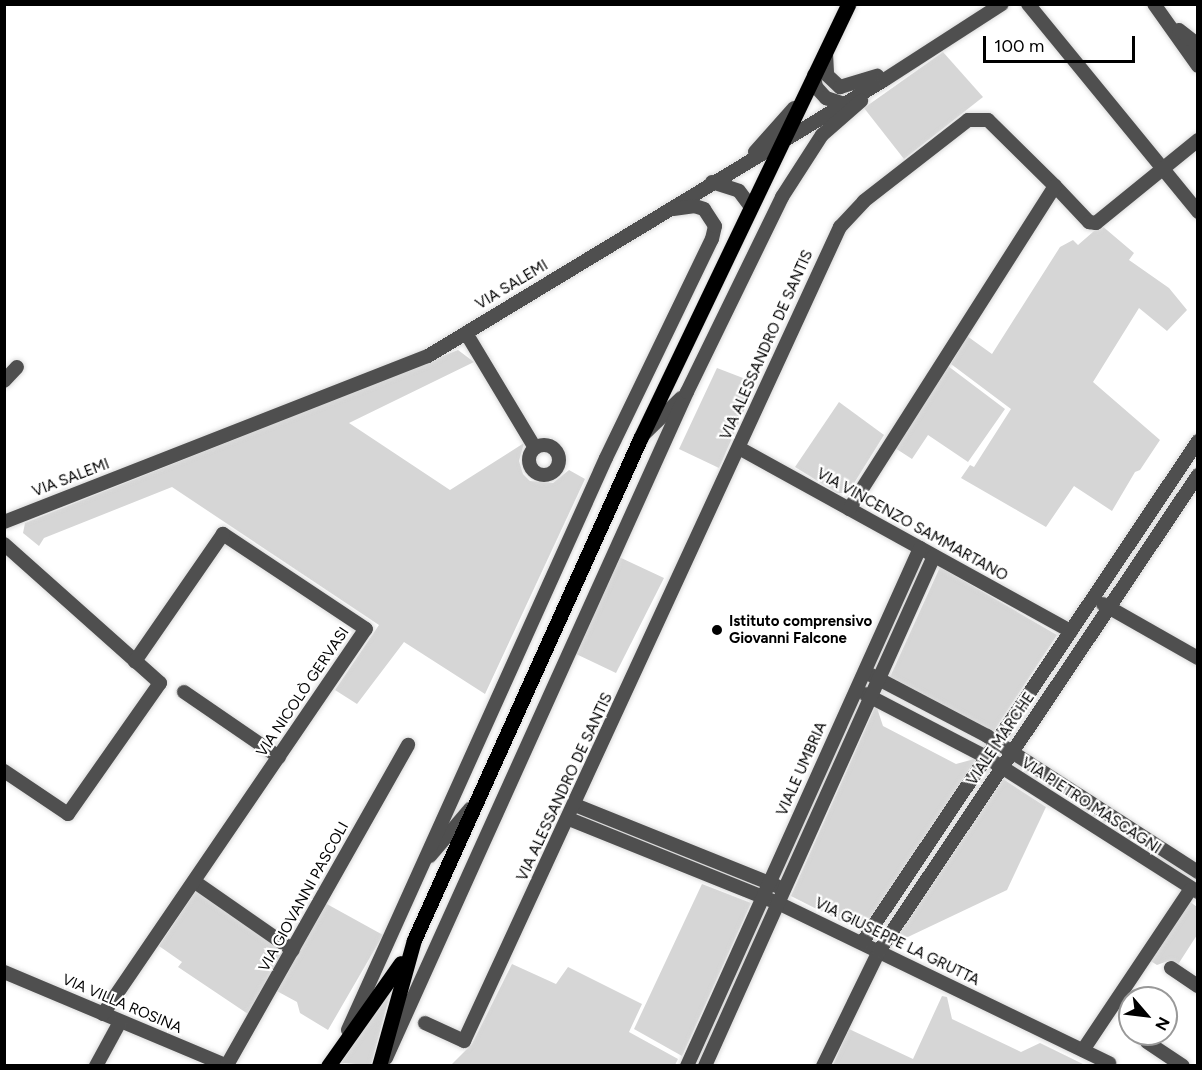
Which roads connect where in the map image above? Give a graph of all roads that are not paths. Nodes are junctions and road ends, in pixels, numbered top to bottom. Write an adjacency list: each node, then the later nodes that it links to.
1 (848, 4): 7 (main road)
2 (1028, 4): 16 (street)
3 (1154, 4): 5 (street)
4 (996, 6): 8 (street, VIA SALEMI)
5 (1168, 21): 6 (street); 9 (street)
6 (1197, 45)
7 (826, 50): 8 (street); 11 (main road)
8 (907, 64): 10 (street, VIA SALEMI)
9 (1197, 66)
10 (884, 80): 12 (street, VIA SALEMI); 25 (street)
11 (810, 82): 12 (street); 14 (main road); 15 (street)
12 (844, 104): 14 (street, VIA SALEMI)
13 (1197, 140): 16 (street)
14 (783, 142): 15 (street, VIA SALEMI); 19 (main road)
15 (737, 168): 17 (street, VIA SALEMI)
16 (1162, 169): 18 (street); 21 (street)
17 (712, 182): 19 (street); 20 (street, VIA SALEMI)
18 (1055, 186): 29 (street, VIA ALESSANDRO DE SANTIS); 31 (street)
19 (751, 207): 26 (main road)
20 (668, 209): 22 (street, VIA SALEMI); 62 (street)
21 (1197, 212)
22 (466, 333): 28 (street); 32 (street, VIA SALEMI)
23 (17, 367): 24 (street)
24 (4, 381)
25 (687, 392): 26 (street); 89 (street)
26 (640, 439): 57 (main road)
27 (1197, 441): 33 (street, VIALE MARCHE)
28 (535, 448)
29 (739, 448): 31 (street, VIA VINCENZO SAMMARTANO); 58 (street, VIA ALESSANDRO DE SANTIS)
30 (1197, 475): 34 (street, VIALE MARCHE)
31 (849, 509): 38 (street, VIA VINCENZO SAMMARTANO)
32 (4, 522)
33 (1143, 522): 34 (street); 35 (street, VIALE MARCHE)
34 (1159, 532): 37 (street, VIALE MARCHE)
35 (1134, 535): 37 (street); 40 (street, VIALE MARCHE)
36 (4, 544): 44 (street)
37 (1150, 546): 41 (street, VIALE MARCHE)
38 (920, 548): 39 (street, VIA VINCENZO SAMMARTANO); 45 (street, VIALE UMBRIA)
39 (934, 556): 42 (street, VIA VINCENZO SAMMARTANO); 46 (street)
40 (1093, 597): 41 (street); 42 (street, VIALE MARCHE)
41 (1108, 608): 43 (street); 52 (street, VIALE MARCHE)
42 (1071, 631): 50 (street, VIALE MARCHE)
43 (1197, 658)
44 (135, 661): 53 (street, VIA NICOLÒ GERVASI); 56 (street)
45 (864, 672): 46 (street, VIA PIETRO MASCAGNI); 47 (street, VIALE UMBRIA)
46 (879, 679): 49 (street); 50 (street, VIA PIETRO MASCAGNI)
47 (856, 689): 49 (street, VIA PIETRO MASCAGNI); 65 (street, VIALE UMBRIA)
48 (184, 692): 53 (street)
49 (871, 697): 54 (street, VIA PIETRO MASCAGNI); 66 (street)
50 (996, 742): 52 (street, VIA PIETRO MASCAGNI); 54 (street, VIALE MARCHE)
51 (408, 745): 72 (street, VIA GIOVANNI PASCOLI)
52 (1011, 753): 55 (street, VIALE MARCHE); 63 (street, VIA PIETRO MASCAGNI)
53 (279, 757): 64 (street, VIA NICOLÒ GERVASI)
54 (986, 757): 55 (street, VIA PIETRO MASCAGNI); 71 (street, VIALE MARCHE)
55 (1002, 767): 67 (street, VIA PIETRO MASCAGNI); 71 (street, VIALE MARCHE)
56 (4, 771)
57 (477, 801): 62 (street); 70 (main road)
58 (575, 805): 59 (street, VIA ALESSANDRO DE SANTIS); 60 (street)
59 (569, 819): 61 (street, VIA GIUSEPPE LA GRUTTA); 81 (street, VIA ALESSANDRO DE SANTIS)
60 (674, 844): 61 (street); 65 (street)
61 (668, 859): 68 (street, VIA GIUSEPPE LA GRUTTA)
62 (419, 869): 83 (street)
63 (1197, 872)
64 (195, 882): 72 (street); 79 (street, VIA NICOLÒ GERVASI)
65 (769, 883): 66 (street); 68 (street, VIALE UMBRIA)
66 (784, 889): 69 (street)
67 (1194, 891): 84 (street)
68 (763, 897): 69 (street, VIA GIUSEPPE LA GRUTTA); 77 (street, VIALE UMBRIA)
69 (778, 903): 71 (street, VIA GIUSEPPE LA GRUTTA); 78 (street)
70 (414, 940): 83 (main road); 89 (main road)
71 (871, 947): 84 (street, VIA GIUSEPPE LA GRUTTA); 92 (street)
72 (293, 950): 87 (street, VIA GIOVANNI PASCOLI)
73 (1171, 968): 75 (street)
74 (8, 973): 76 (street); 79 (street, VIA VILLA ROSINA)
75 (1197, 986)
76 (4, 988)
77 (715, 1004): 78 (street); 90 (street, VIALE UMBRIA)
78 (730, 1010): 91 (street)
79 (103, 1014): 80 (street, VIA VILLA ROSINA)
80 (120, 1022): 86 (street); 87 (street, VIA VILLA ROSINA)
81 (425, 1023)
82 (1153, 1046): 93 (street)
83 (339, 1052): 88 (main road)
84 (1090, 1057): 85 (street, VIA GIUSEPPE LA GRUTTA)
85 (1109, 1063)
86 (96, 1065)
87 (228, 1065)
88 (328, 1065)
89 (381, 1065)
90 (687, 1065)
91 (705, 1065)
92 (823, 1065)
93 (1183, 1065)

